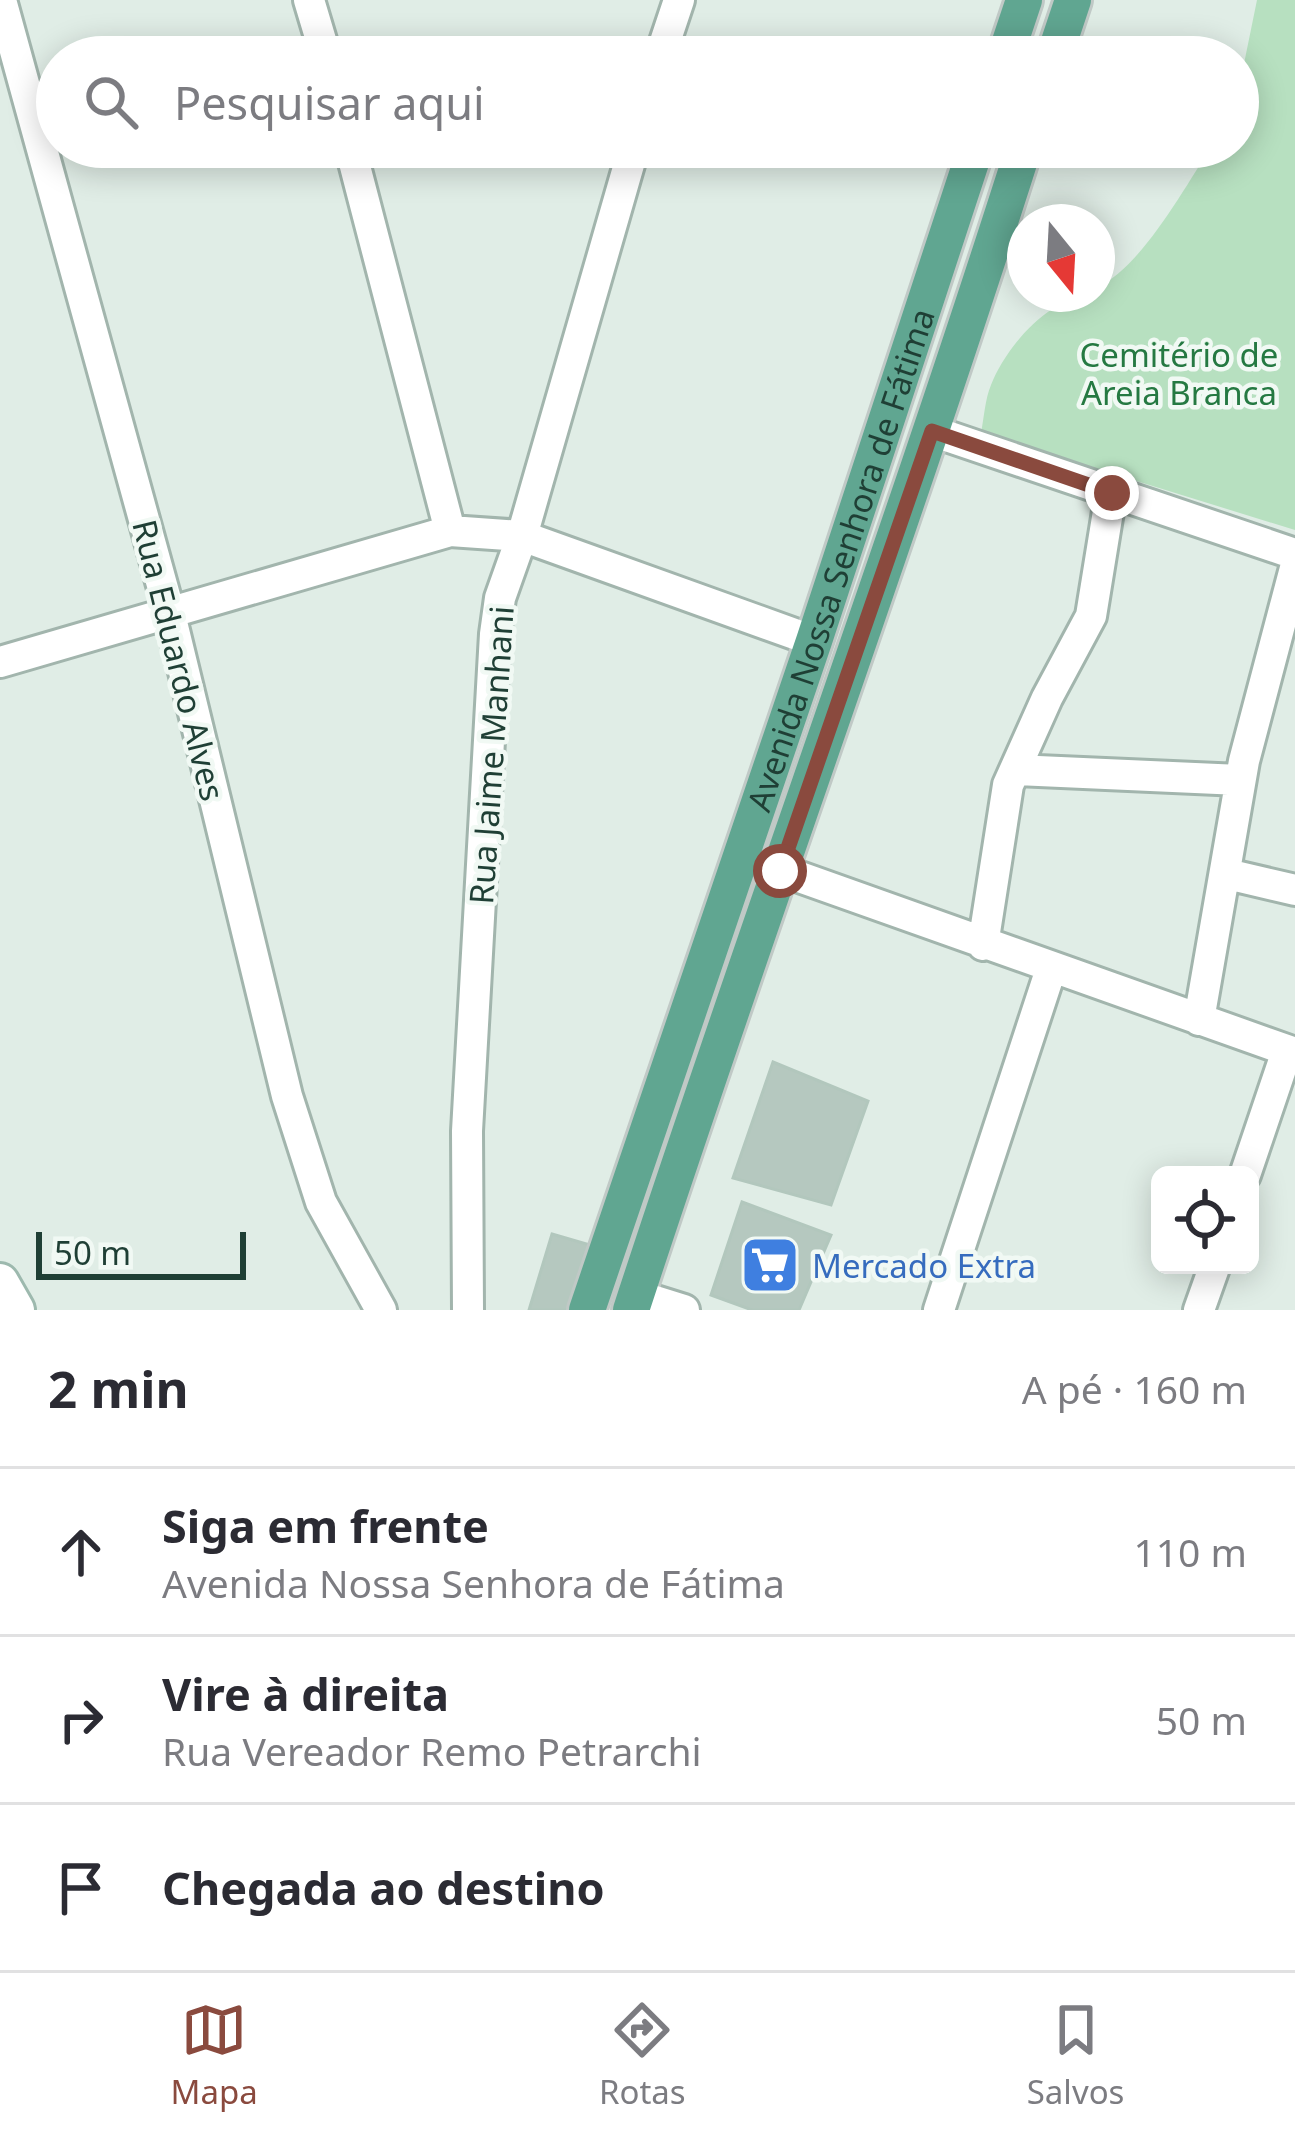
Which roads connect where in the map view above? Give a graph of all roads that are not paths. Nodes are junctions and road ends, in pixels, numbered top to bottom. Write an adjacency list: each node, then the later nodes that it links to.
1 (1, 0): 10 (street, Rua Eduardo Alves)
2 (310, 0): 6 (street)
3 (679, 0): 7 (street)
4 (1024, 0): 8 (main road)
5 (1072, 0): 9 (main road)
6 (320, 36)
7 (667, 36)
8 (1012, 36)
9 (1061, 36)
10 (36, 127)
11 (47, 168): 22 (street, Rua Eduardo Alves)
12 (355, 168): 18 (street)
13 (628, 168): 19 (street, Rua Jaime Manhani)
14 (969, 168): 23 (main road, Avenida Nossa Senhora de Fátima)
15 (1017, 168): 16 (main road, Avenida Nossa Senhora de Fátima)
16 (932, 431): 17 (street); 27 (main road, Avenida Nossa Senhora de Fátima)
17 (1112, 493): 20 (street); 25 (street)
18 (450, 531): 19 (street); 22 (street)
19 (522, 536): 23 (street); 40 (street, Rua Jaime Manhani)
20 (1295, 554)
21 (1295, 568): 26 (street)
22 (170, 614): 24 (street); 39 (street, Rua Eduardo Alves)
23 (814, 641): 41 (main road, Avenida Nossa Senhora de Fátima)
24 (0, 662)
25 (1015, 770): 26 (street); 30 (street)
26 (1240, 780): 28 (street)
27 (780, 871): 30 (street); 37 (main road, Avenida Nossa Senhora de Fátima)
28 (1227, 874): 29 (street); 32 (street)
29 (1295, 890)
30 (983, 945): 31 (street)
31 (1052, 969): 32 (street); 43 (street)
32 (1199, 1020): 33 (street)
33 (1291, 1052): 34 (street)
34 (1248, 1166)
35 (1211, 1274): 44 (street)
36 (0, 1282): 38 (street)
37 (634, 1303): 42 (street)
38 (16, 1310)
39 (381, 1310)
40 (468, 1310)
41 (587, 1310)
42 (684, 1310)
43 (939, 1310)
44 (1199, 1310)

